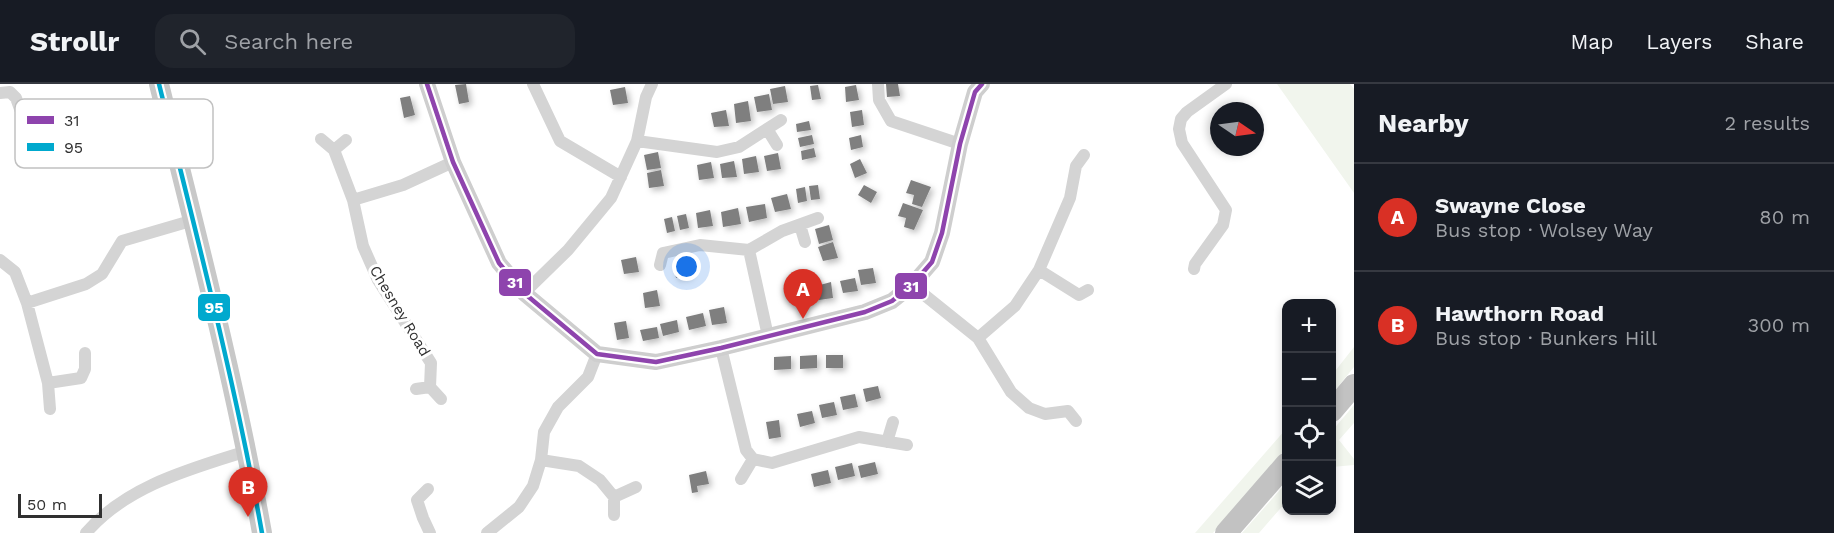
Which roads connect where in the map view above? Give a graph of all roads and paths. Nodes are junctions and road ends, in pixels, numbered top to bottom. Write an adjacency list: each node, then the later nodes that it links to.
1 (159, 84): 10 (main road)
2 (427, 84): 21 (street)
3 (533, 84): 24 (street)
4 (652, 84): 15 (street)
5 (878, 84): 16 (street)
6 (982, 84): 16 (street)
7 (1226, 84): 33 (street)
8 (0, 93): 9 (street)
9 (16, 99)
10 (163, 99)
11 (782, 120): 12 (street)
12 (767, 129): 15 (street); 17 (street)
13 (321, 139): 18 (street, Chesney Road)
14 (346, 140): 18 (street)
15 (637, 141): 24 (street)
16 (960, 144): 35 (street)
17 (777, 145)
18 (334, 150): 25 (street, Chesney Road)
19 (1084, 155): 22 (street)
20 (1064, 160): 22 (street)
21 (453, 162): 25 (street); 36 (street)
22 (1076, 166): 34 (street)
23 (181, 168): 27 (main road)
24 (621, 177): 36 (street)
25 (353, 200): 46 (street, Chesney Road)
26 (818, 218): 28 (street)
27 (194, 220): 38 (street); 55 (main road)
28 (800, 225): 29 (street); 30 (street)
29 (805, 242)
30 (749, 250): 31 (street); 39 (street)
31 (660, 254)
32 (0, 260): 38 (street)
33 (1194, 269)
34 (1039, 270): 37 (street); 40 (street)
35 (912, 285): 39 (street); 40 (street)
36 (524, 293): 43 (street)
37 (1082, 297)
38 (27, 303): 44 (street)
39 (768, 336): 41 (street)
40 (978, 338): 51 (street)
41 (721, 348): 43 (street); 56 (street)
42 (85, 353): 44 (street)
43 (597, 354): 57 (street)
44 (48, 383): 50 (street)
45 (1354, 385): 49 (highway)
46 (430, 387): 47 (street); 48 (street)
47 (416, 389)
48 (441, 399)
49 (1335, 407)
50 (50, 409)
51 (1072, 411)
52 (892, 422): 53 (street)
53 (887, 442): 54 (street); 56 (street)
54 (907, 445)
55 (247, 451): 67 (street); 68 (main road)
56 (753, 459): 59 (street)
57 (541, 460): 63 (street); 66 (street)
58 (1282, 470): 70 (highway)
59 (741, 479)
60 (636, 488): 63 (street)
61 (428, 489): 64 (street)
62 (404, 494): 64 (street)
63 (614, 498): 65 (street)
64 (417, 500): 69 (street)
65 (614, 515)
66 (495, 531)
67 (86, 533)
68 (262, 533)
69 (430, 533)
70 (1226, 533)

